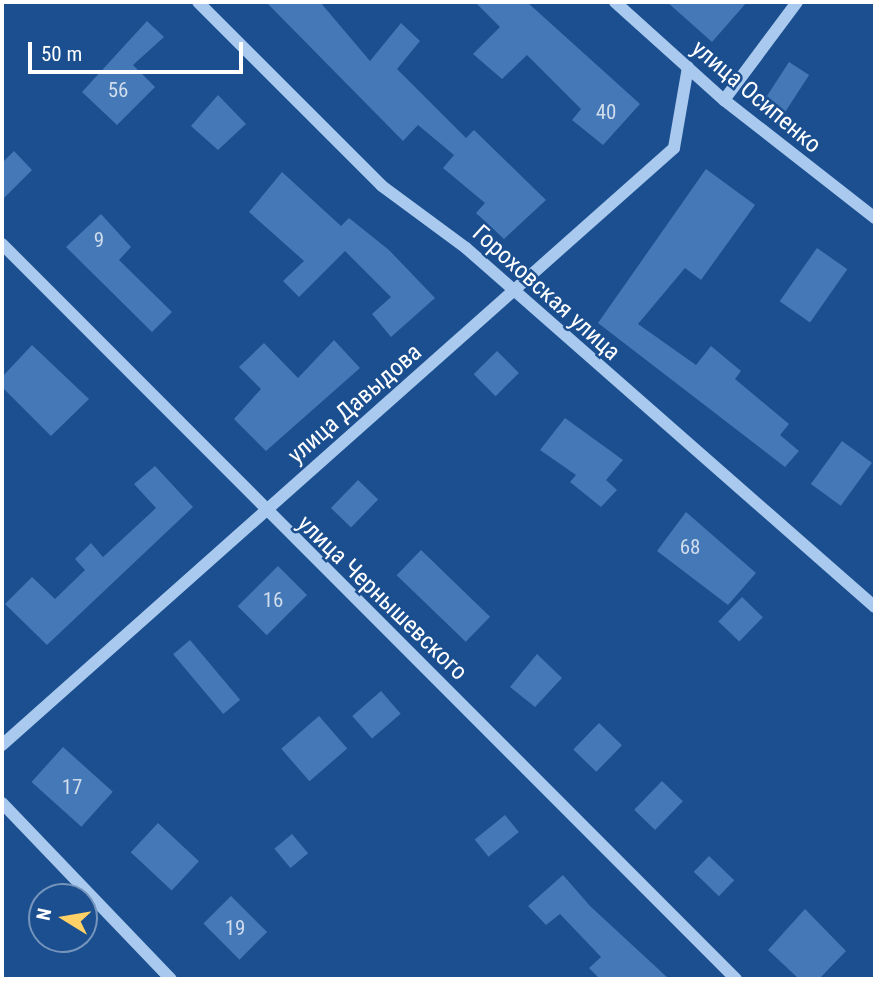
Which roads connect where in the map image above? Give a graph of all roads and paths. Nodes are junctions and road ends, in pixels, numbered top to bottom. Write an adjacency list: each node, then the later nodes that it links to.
1 (198, 2): 8 (street, Гороховская улица)
2 (615, 2): 4 (street, улица Осипенко)
3 (797, 2): 5 (street)
4 (688, 67): 5 (street, улица Осипенко); 8 (street, улица Давыдова)
5 (724, 100): 6 (street, улица Осипенко)
6 (875, 218)
7 (2, 244): 9 (street, улица Чернышевского)
8 (514, 295): 9 (street, улица Давыдова); 10 (street, Гороховская улица)
9 (264, 510): 11 (street, улица Давыдова); 14 (street, улица Чернышевского)
10 (875, 607)
11 (2, 745)
12 (2, 803): 13 (street)
13 (171, 979)
14 (736, 979)

